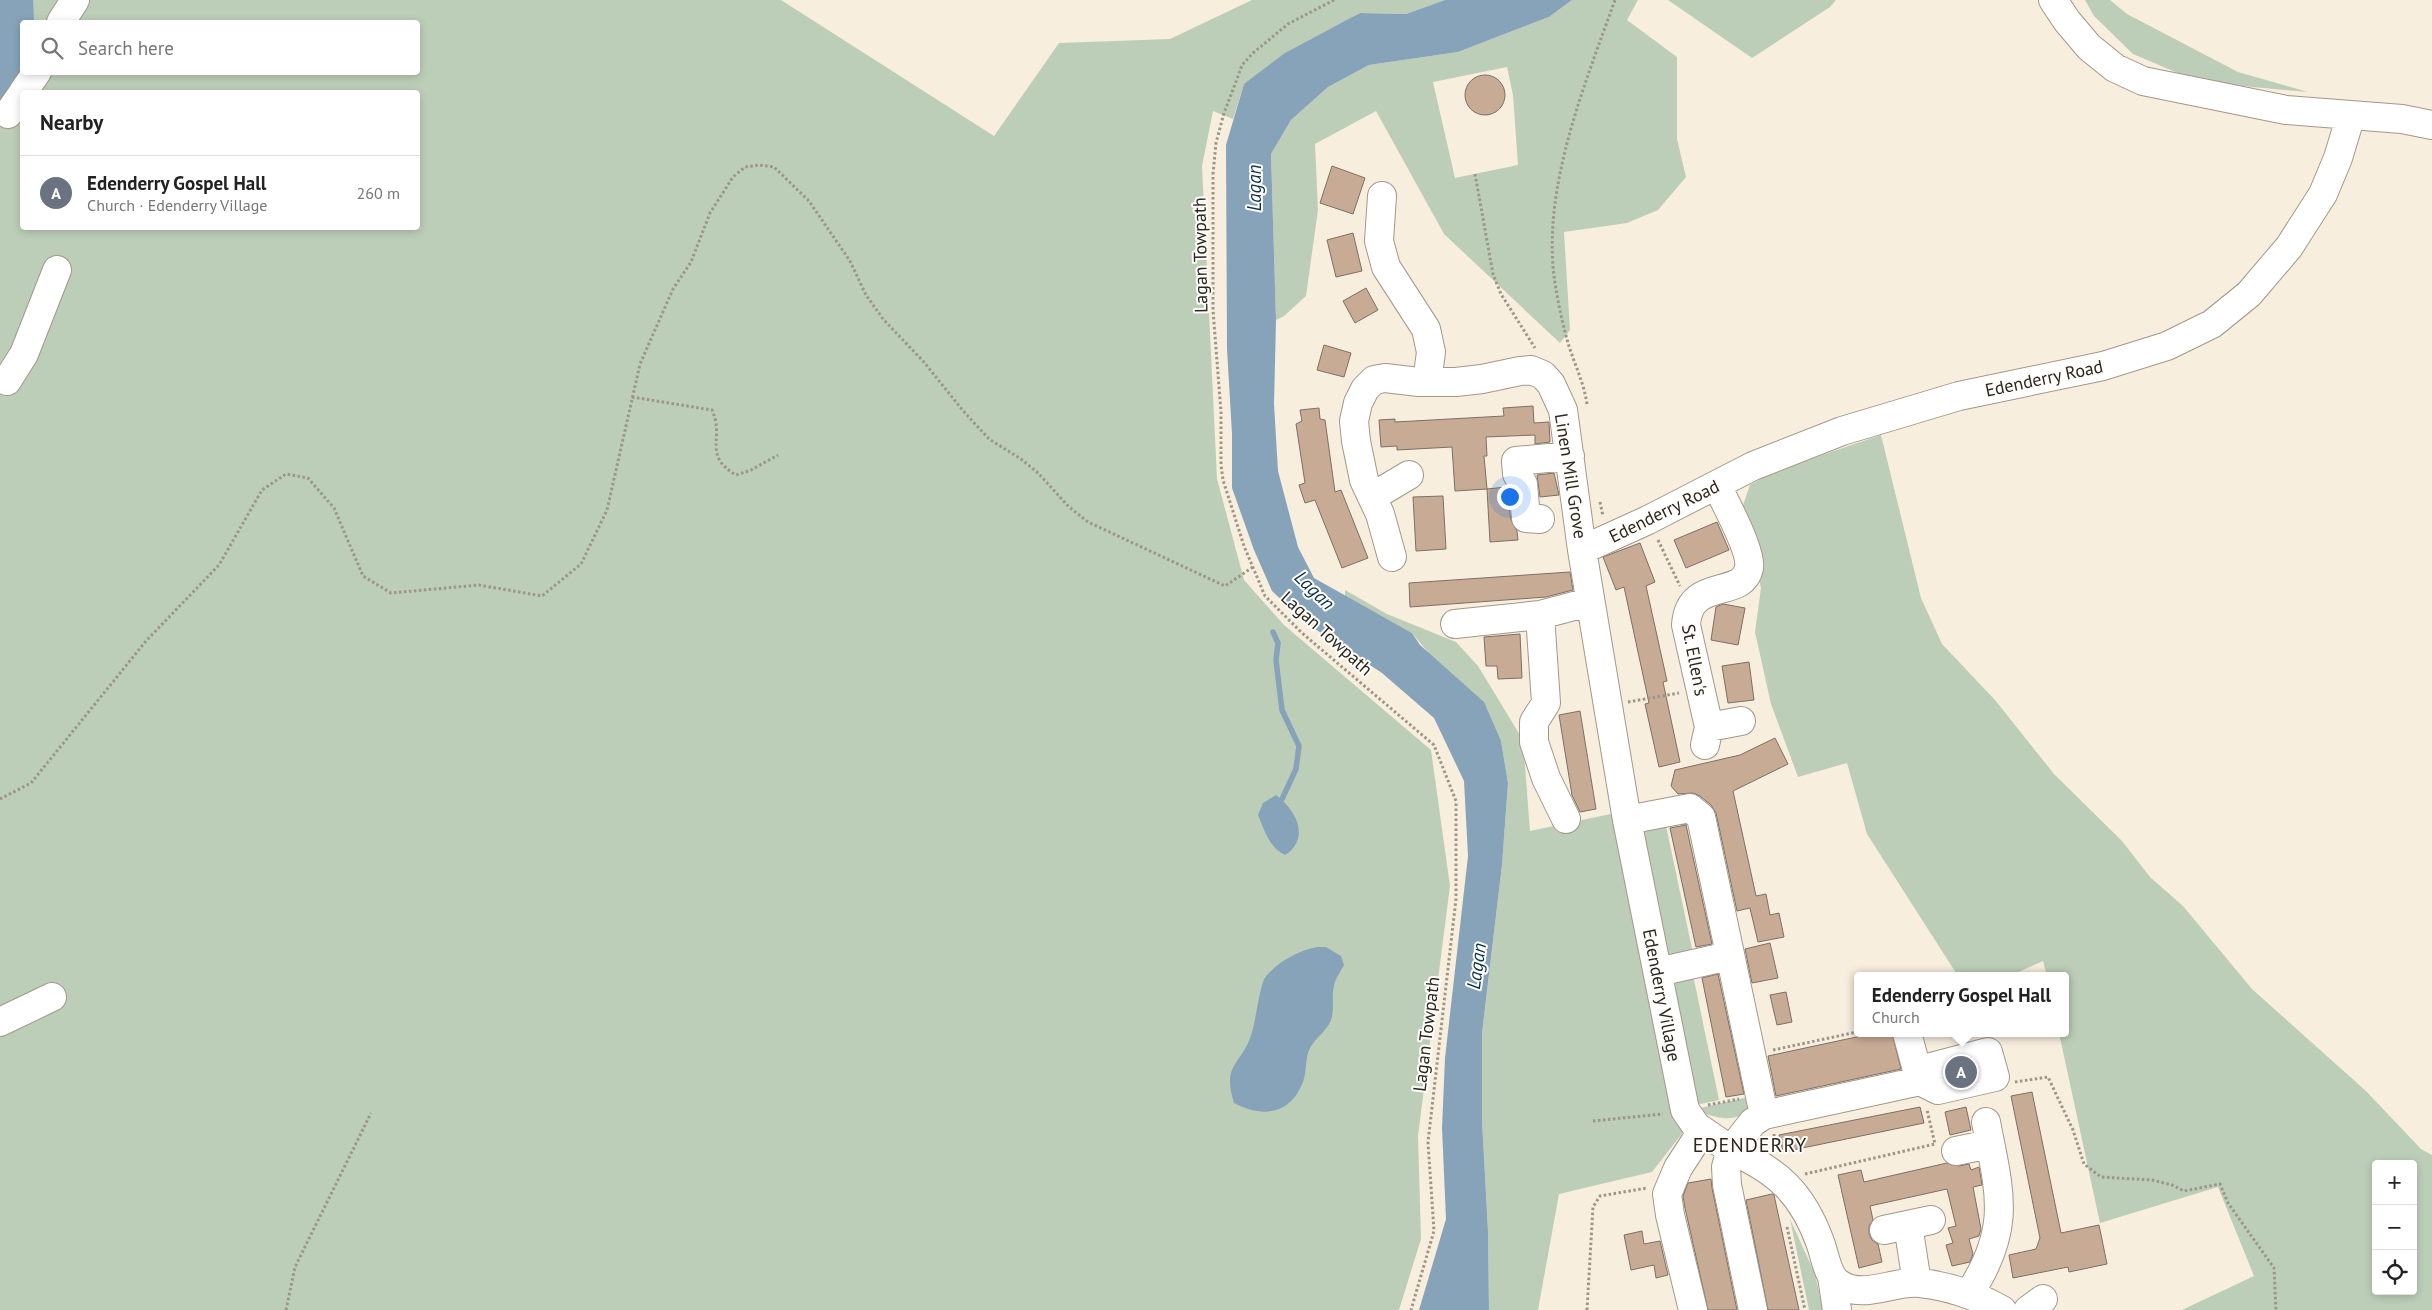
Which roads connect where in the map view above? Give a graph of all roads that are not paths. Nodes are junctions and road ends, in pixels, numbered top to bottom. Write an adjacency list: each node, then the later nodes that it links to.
1 (74, 0): 3 (street)
2 (2053, 0): 6 (street)
3 (62, 20)
4 (36, 75): 5 (street)
5 (25, 90)
6 (2352, 115): 7 (street); 14 (street, Edenderry Road)
7 (2432, 125)
8 (1382, 196): 11 (street)
9 (57, 270): 10 (street)
10 (7, 380)
11 (1427, 382): 12 (street, Linen Mill Grove); 15 (street)
12 (1570, 456): 16 (street); 17 (street, Linen Mill Grove)
13 (1409, 475): 15 (street)
14 (1717, 486): 17 (street, Edenderry Road); 22 (street, St. Ellen's)
15 (1372, 497): 18 (street)
16 (1540, 519)
17 (1582, 550): 19 (street)
18 (1392, 557)
19 (1592, 610): 20 (street); 24 (street)
20 (1540, 615): 21 (street); 23 (street)
21 (1455, 624)
22 (1741, 721)
23 (1566, 819)
24 (1627, 820): 25 (street); 26 (street, Edenderry Village)
25 (1730, 956): 26 (street); 30 (street)
26 (1658, 972): 31 (street, Edenderry Village)
27 (52, 997): 28 (street)
28 (0, 1022)
29 (1908, 1037): 30 (street)
30 (1765, 1108): 32 (street)
31 (1702, 1131): 32 (street, Edenderry Village); 38 (street)
32 (1731, 1150): 35 (street, Edenderry Village); 39 (street)
33 (1956, 1151): 37 (street)
34 (1908, 1225): 36 (street)
35 (1832, 1277): 36 (street); 40 (street, Edenderry Village)
36 (1917, 1283): 37 (street)
37 (1969, 1294): 41 (street)
38 (1693, 1310)
39 (1753, 1310)
40 (1837, 1310)
41 (2002, 1310)

